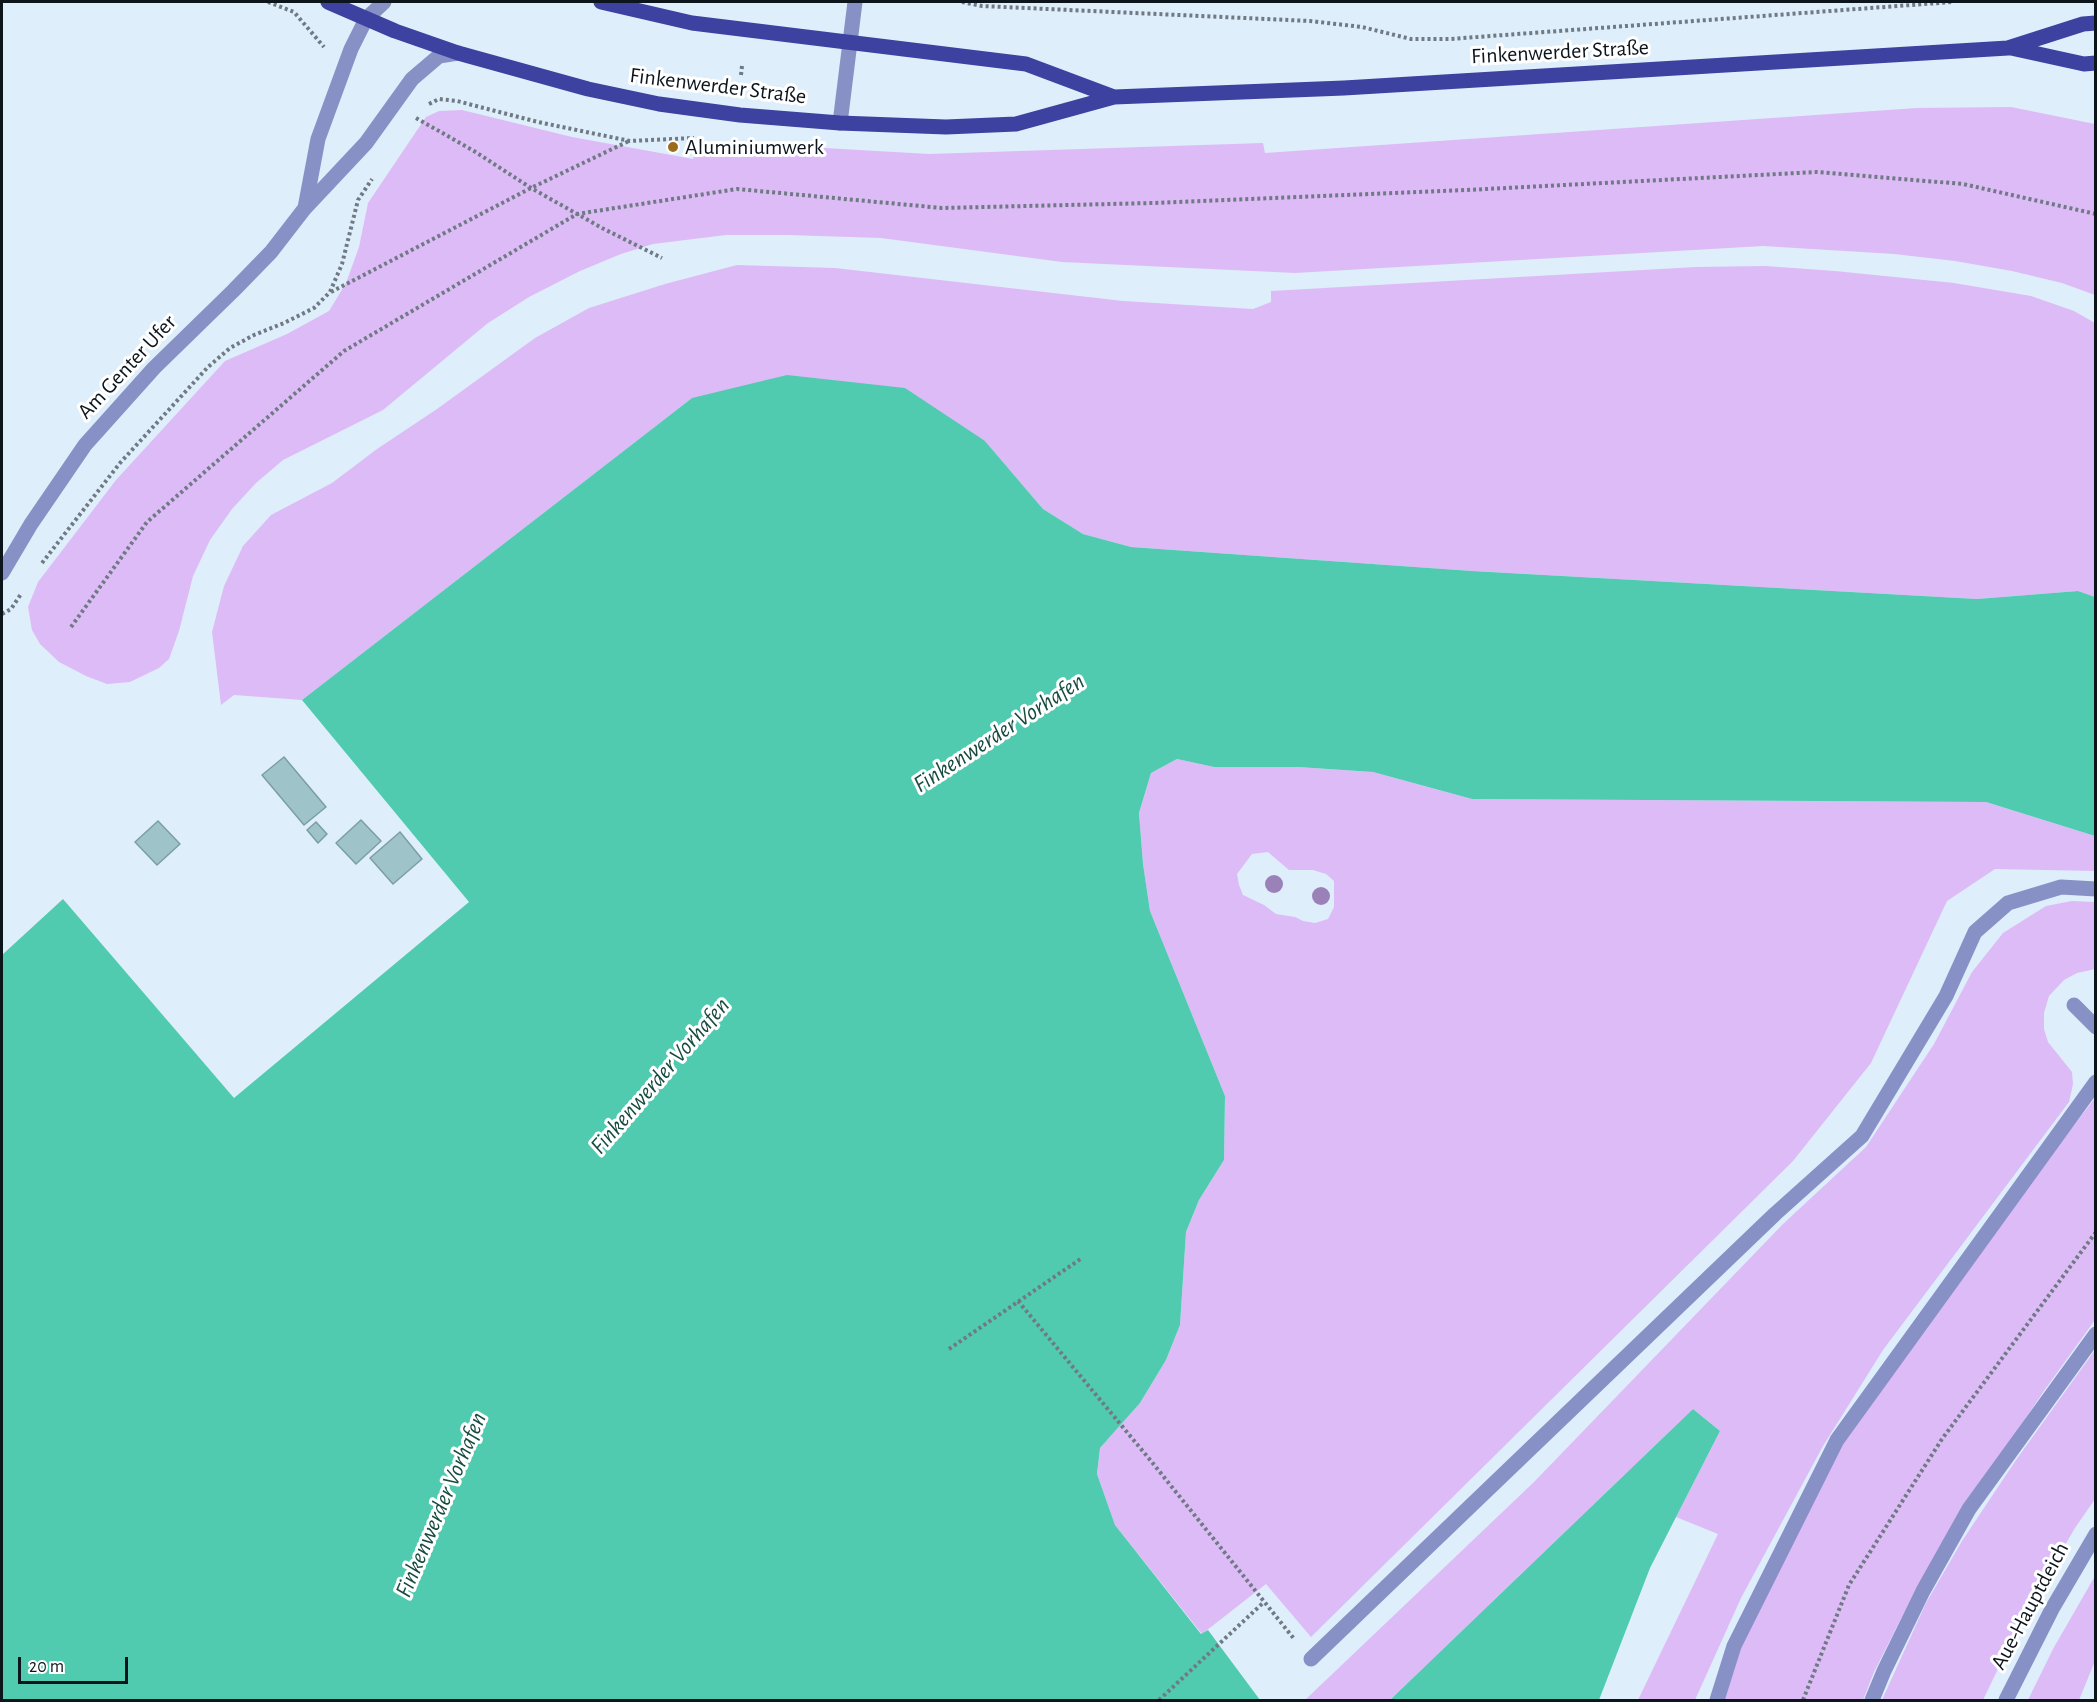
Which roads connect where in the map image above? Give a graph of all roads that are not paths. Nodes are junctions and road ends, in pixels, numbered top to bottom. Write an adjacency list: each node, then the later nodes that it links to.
1 (328, 2): 5 (main road, Finkenwerder Straße)
2 (384, 2): 5 (street, Am Genter Ufer)
3 (601, 2): 7 (main road, Finkenwerder Straße)
4 (855, 2): 7 (street)
5 (366, 19): 9 (main road, Finkenwerder Straße); 13 (street, Am Genter Ufer)
6 (2096, 23): 8 (main road, Finkenwerder Straße)
7 (849, 43): 11 (main road, Finkenwerder Straße); 12 (street)
8 (2008, 48): 10 (main road, Finkenwerder Straße); 11 (main road, Finkenwerder Straße)
9 (458, 53): 12 (main road, Finkenwerder Straße); 13 (street, Am Genter Ufer)
10 (2096, 63)
11 (1114, 97): 12 (main road, Finkenwerder Straße)
12 (840, 123)
13 (305, 208): 14 (street, Am Genter Ufer)
14 (2, 573)
15 (2096, 889): 21 (street)
16 (2074, 1005): 17 (street)
17 (2096, 1027)
18 (2096, 1082): 22 (street)
19 (2096, 1334): 23 (street)
20 (2095, 1536): 24 (street, Aue-Hauptdeich)
21 (1311, 1659)
22 (1717, 1701)
23 (1872, 1701)
24 (2006, 1701)

